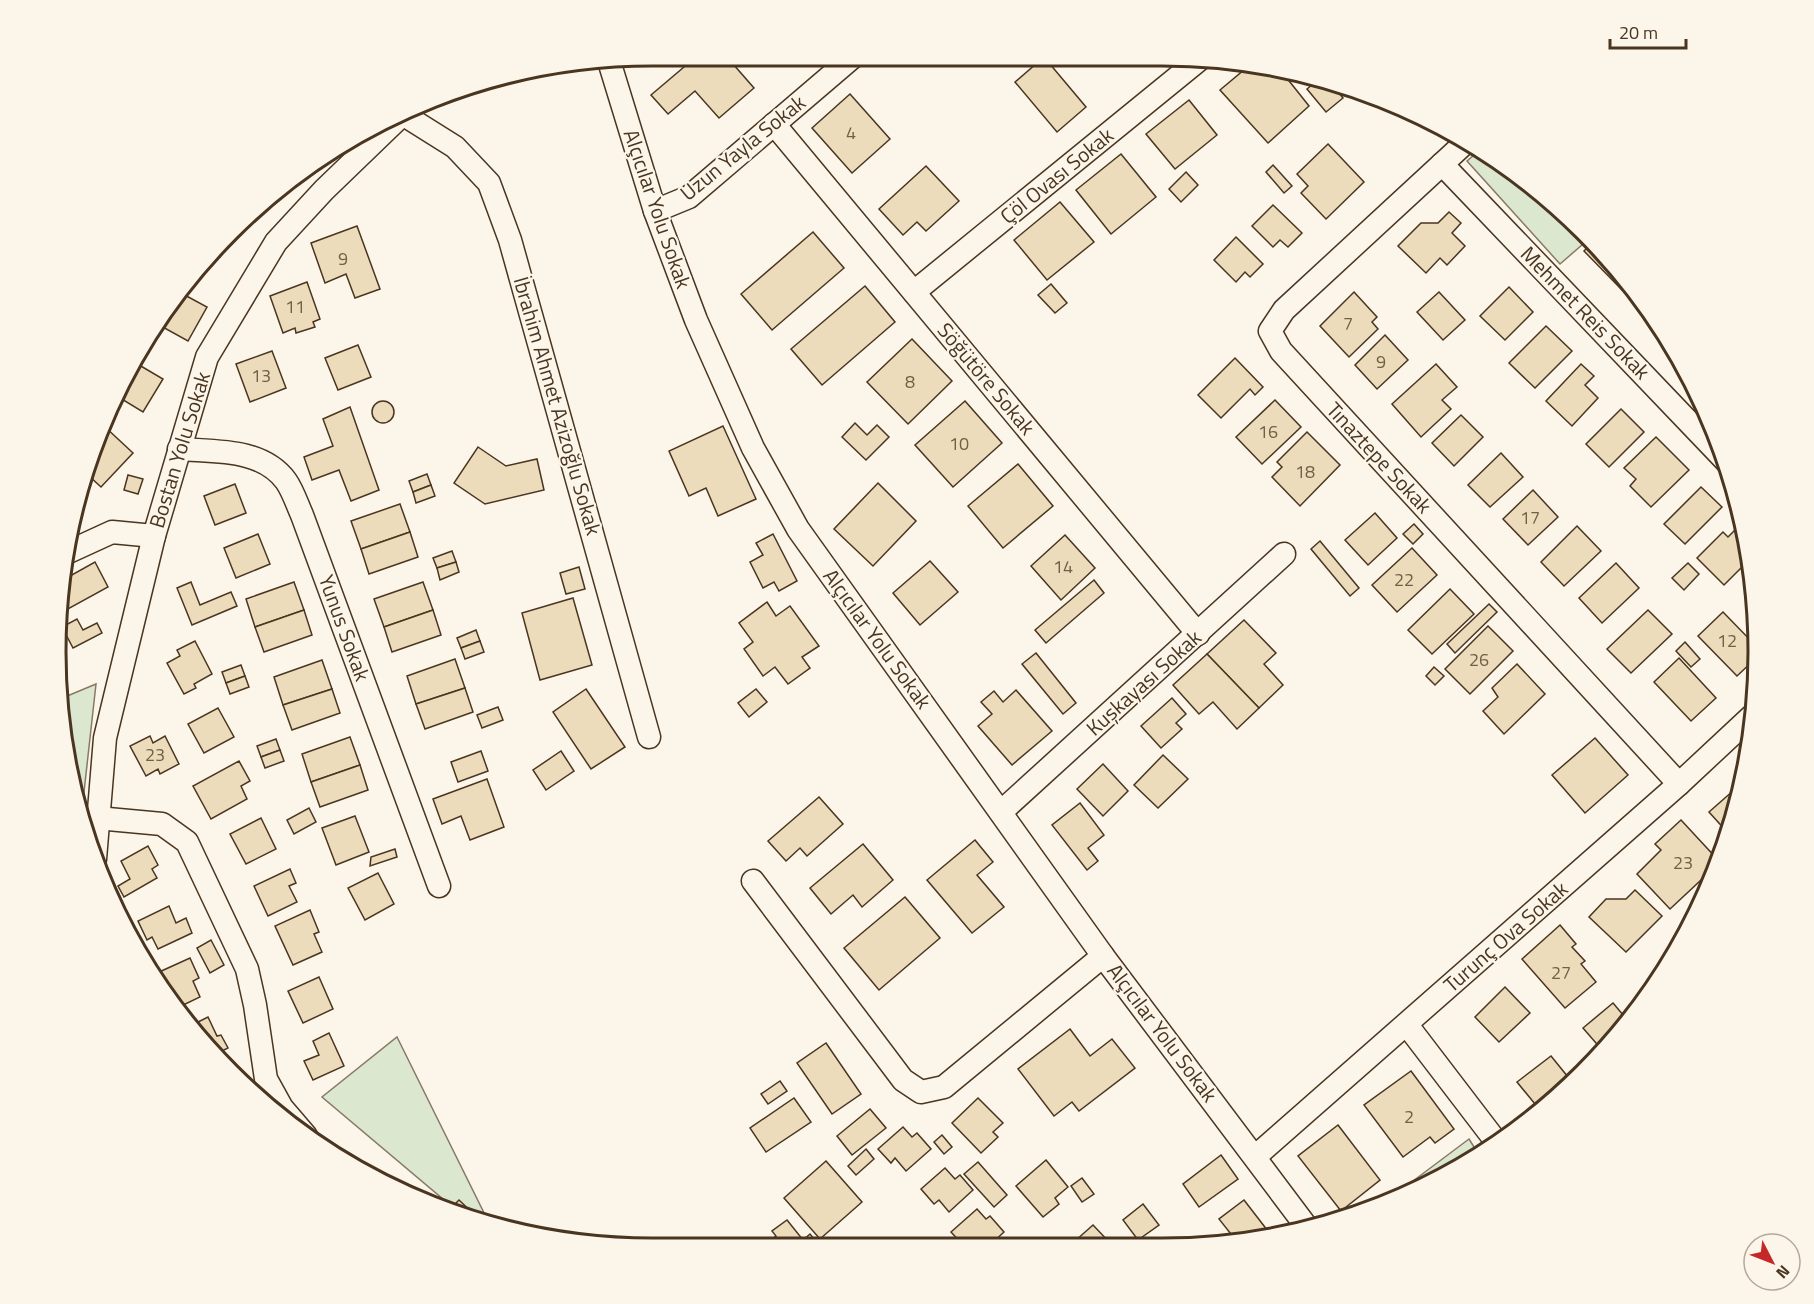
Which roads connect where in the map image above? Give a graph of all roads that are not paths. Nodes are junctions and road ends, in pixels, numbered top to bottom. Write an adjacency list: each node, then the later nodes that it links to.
1 (842, 66): 5 (street, Uzun Yayla Sokak)
2 (611, 67): 9 (street, Alçıcılar Yolu Sokak)
3 (1190, 67): 10 (street, Çöl Ovası Sokak)
4 (413, 117): 18 (street, İbrahim Ahmet Azizoğlu Sokak)
5 (774, 123): 9 (street, Uzun Yayla Sokak); 10 (street, Söğütöre Sokak)
6 (389, 128): 12 (street, Bostan Yolu Sokak)
7 (1460, 148): 8 (street, Tınaztepe Sokak)
8 (1442, 164): 11 (street, Mehmet Reis Sokak); 19 (street, Tınaztepe Sokak)
9 (655, 211): 20 (street, Alçıcılar Yolu Sokak)
10 (914, 292): 16 (street, Söğütöre Sokak)
11 (1709, 443)
12 (179, 449): 13 (street, Bostan Yolu Sokak); 24 (street, Yunus Sokak)
13 (154, 536): 14 (street); 21 (street, Bostan Yolu Sokak)
14 (75, 549)
15 (1284, 554): 16 (street, Kuşkayası Sokak)
16 (1198, 634): 20 (street, Kuşkayası Sokak)
17 (1743, 724): 19 (street, Turunç Ova Sokak)
18 (648, 737)
19 (1679, 784): 26 (street, Turunç Ova Sokak)
20 (1002, 811): 25 (street, Alçıcılar Yolu Sokak)
21 (97, 818): 22 (street, Bostan Yolu Sokak); 27 (street)
22 (96, 837)
23 (753, 881): 25 (street)
24 (439, 886)
25 (1103, 956): 29 (street, Alçıcılar Yolu Sokak)
26 (1407, 1025): 28 (street); 29 (street, Turunç Ova Sokak)
27 (280, 1105)
28 (1492, 1136)
29 (1256, 1156): 30 (street, Alçıcılar Yolu Sokak)
30 (1301, 1221)

